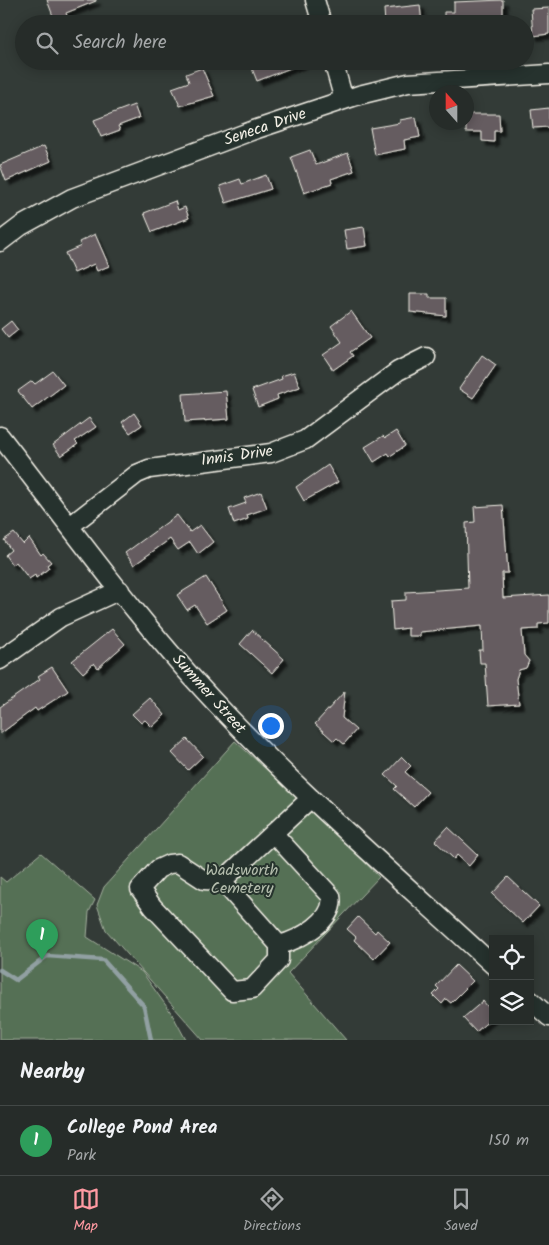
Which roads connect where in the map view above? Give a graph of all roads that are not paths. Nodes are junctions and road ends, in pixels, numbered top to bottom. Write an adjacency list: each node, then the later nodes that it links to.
1 (315, 0): 2 (street)
2 (319, 15)
3 (336, 70): 5 (street)
4 (549, 74): 5 (street, Seneca Drive)
5 (344, 100): 6 (street, Seneca Drive)
6 (0, 242)
7 (426, 357): 9 (street, Innis Drive)
8 (0, 436): 9 (street, Summer Street)
9 (70, 526): 10 (street, Summer Street)
10 (120, 590): 11 (street); 12 (street, Summer Street)
11 (0, 660)
12 (311, 798): 13 (street); 16 (street, Summer Street)
13 (273, 833): 14 (street); 15 (street)
14 (222, 881): 15 (street); 15 (street)
15 (279, 944)
16 (489, 961)
17 (534, 1004): 18 (street)
18 (549, 1017)

